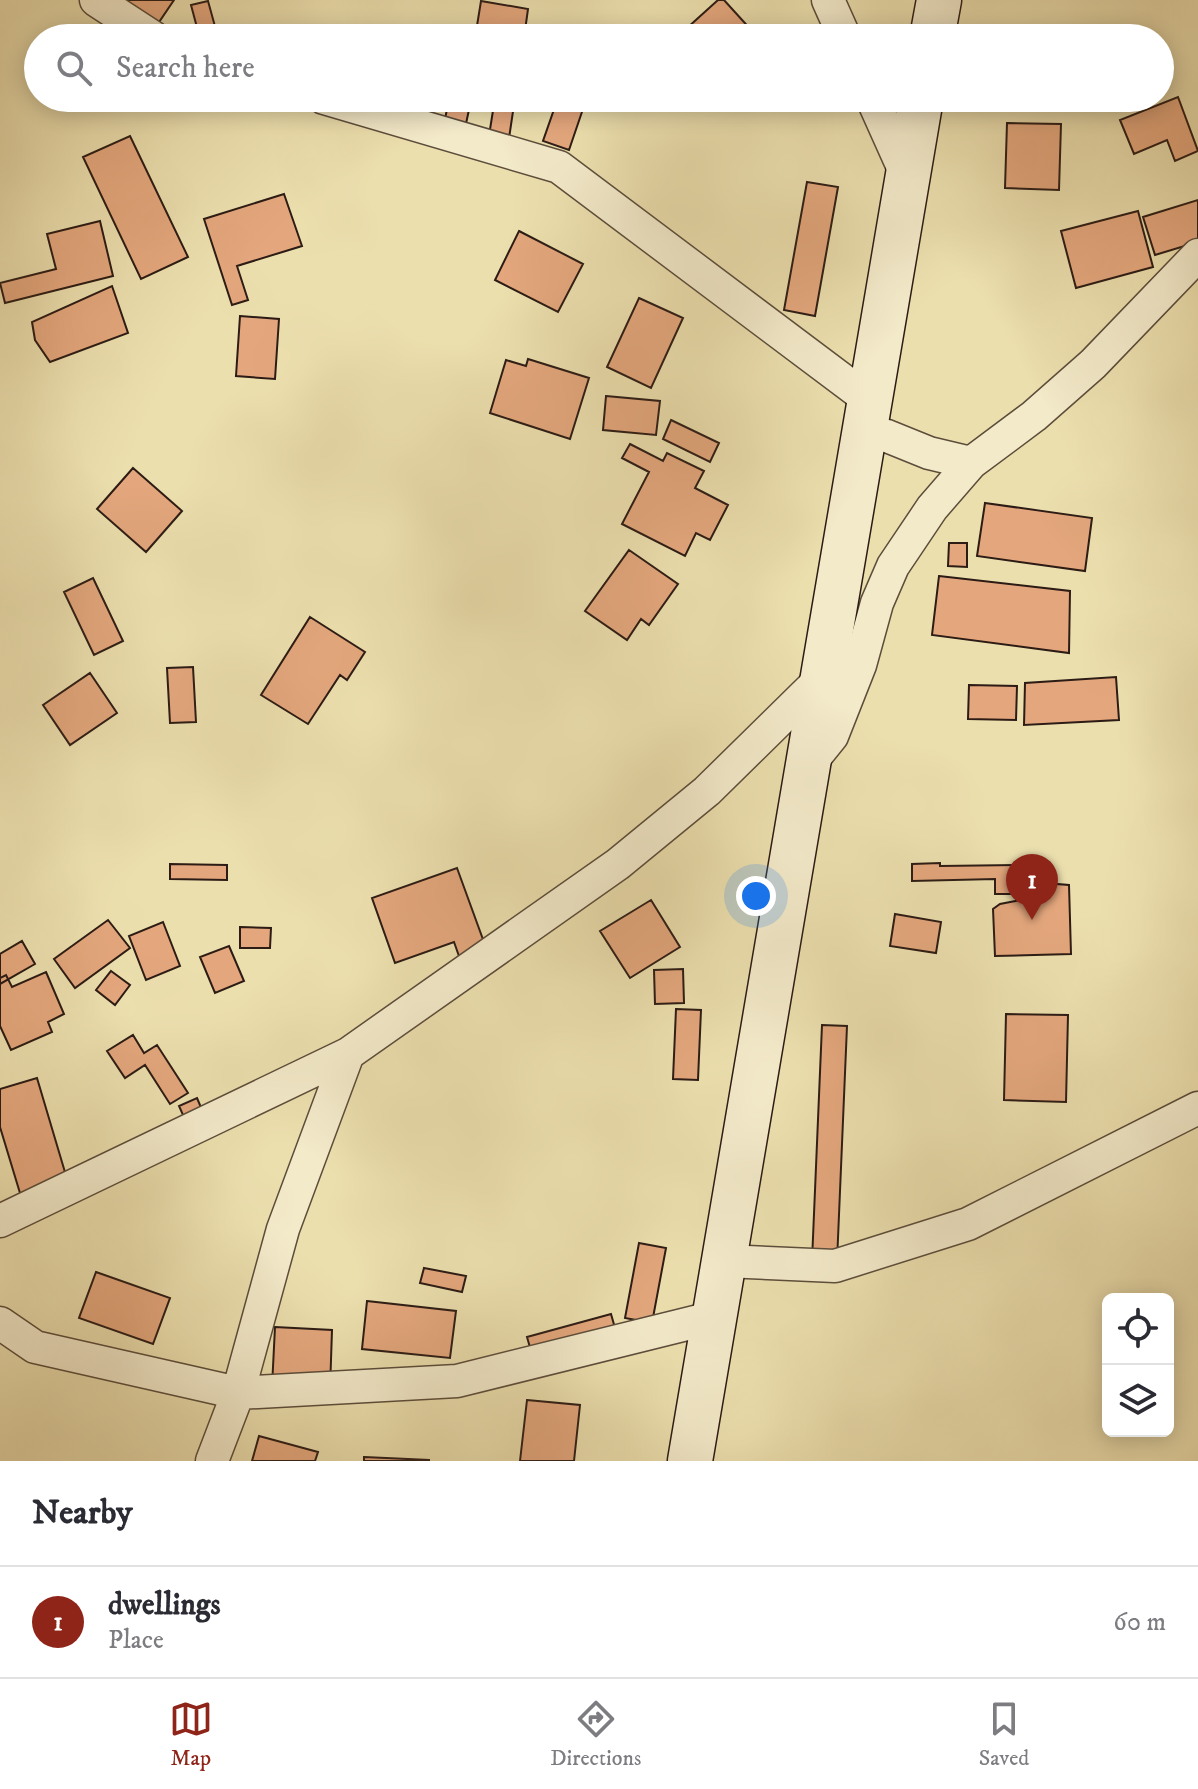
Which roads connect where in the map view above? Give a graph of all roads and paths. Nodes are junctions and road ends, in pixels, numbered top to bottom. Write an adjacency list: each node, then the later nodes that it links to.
1 (96, 0): 4 (street)
2 (828, 0): 5 (street)
3 (939, 0): 6 (main road)
4 (133, 24)
5 (839, 24)
6 (935, 24)
7 (372, 112): 12 (street)
8 (878, 112): 10 (street)
9 (918, 112): 10 (main road)
10 (907, 176): 12 (main road)
11 (1198, 255): 13 (street)
12 (866, 415): 13 (street); 14 (main road)
13 (971, 463): 15 (street)
14 (822, 678): 15 (main road); 16 (street)
15 (804, 771): 19 (main road)
16 (348, 1054): 18 (street); 22 (street)
17 (1198, 1108): 19 (street)
18 (0, 1221)
19 (725, 1261): 20 (main road)
20 (715, 1317): 22 (street); 24 (main road)
21 (0, 1323): 22 (street)
22 (238, 1393): 23 (street)
23 (212, 1461)
24 (690, 1461)

